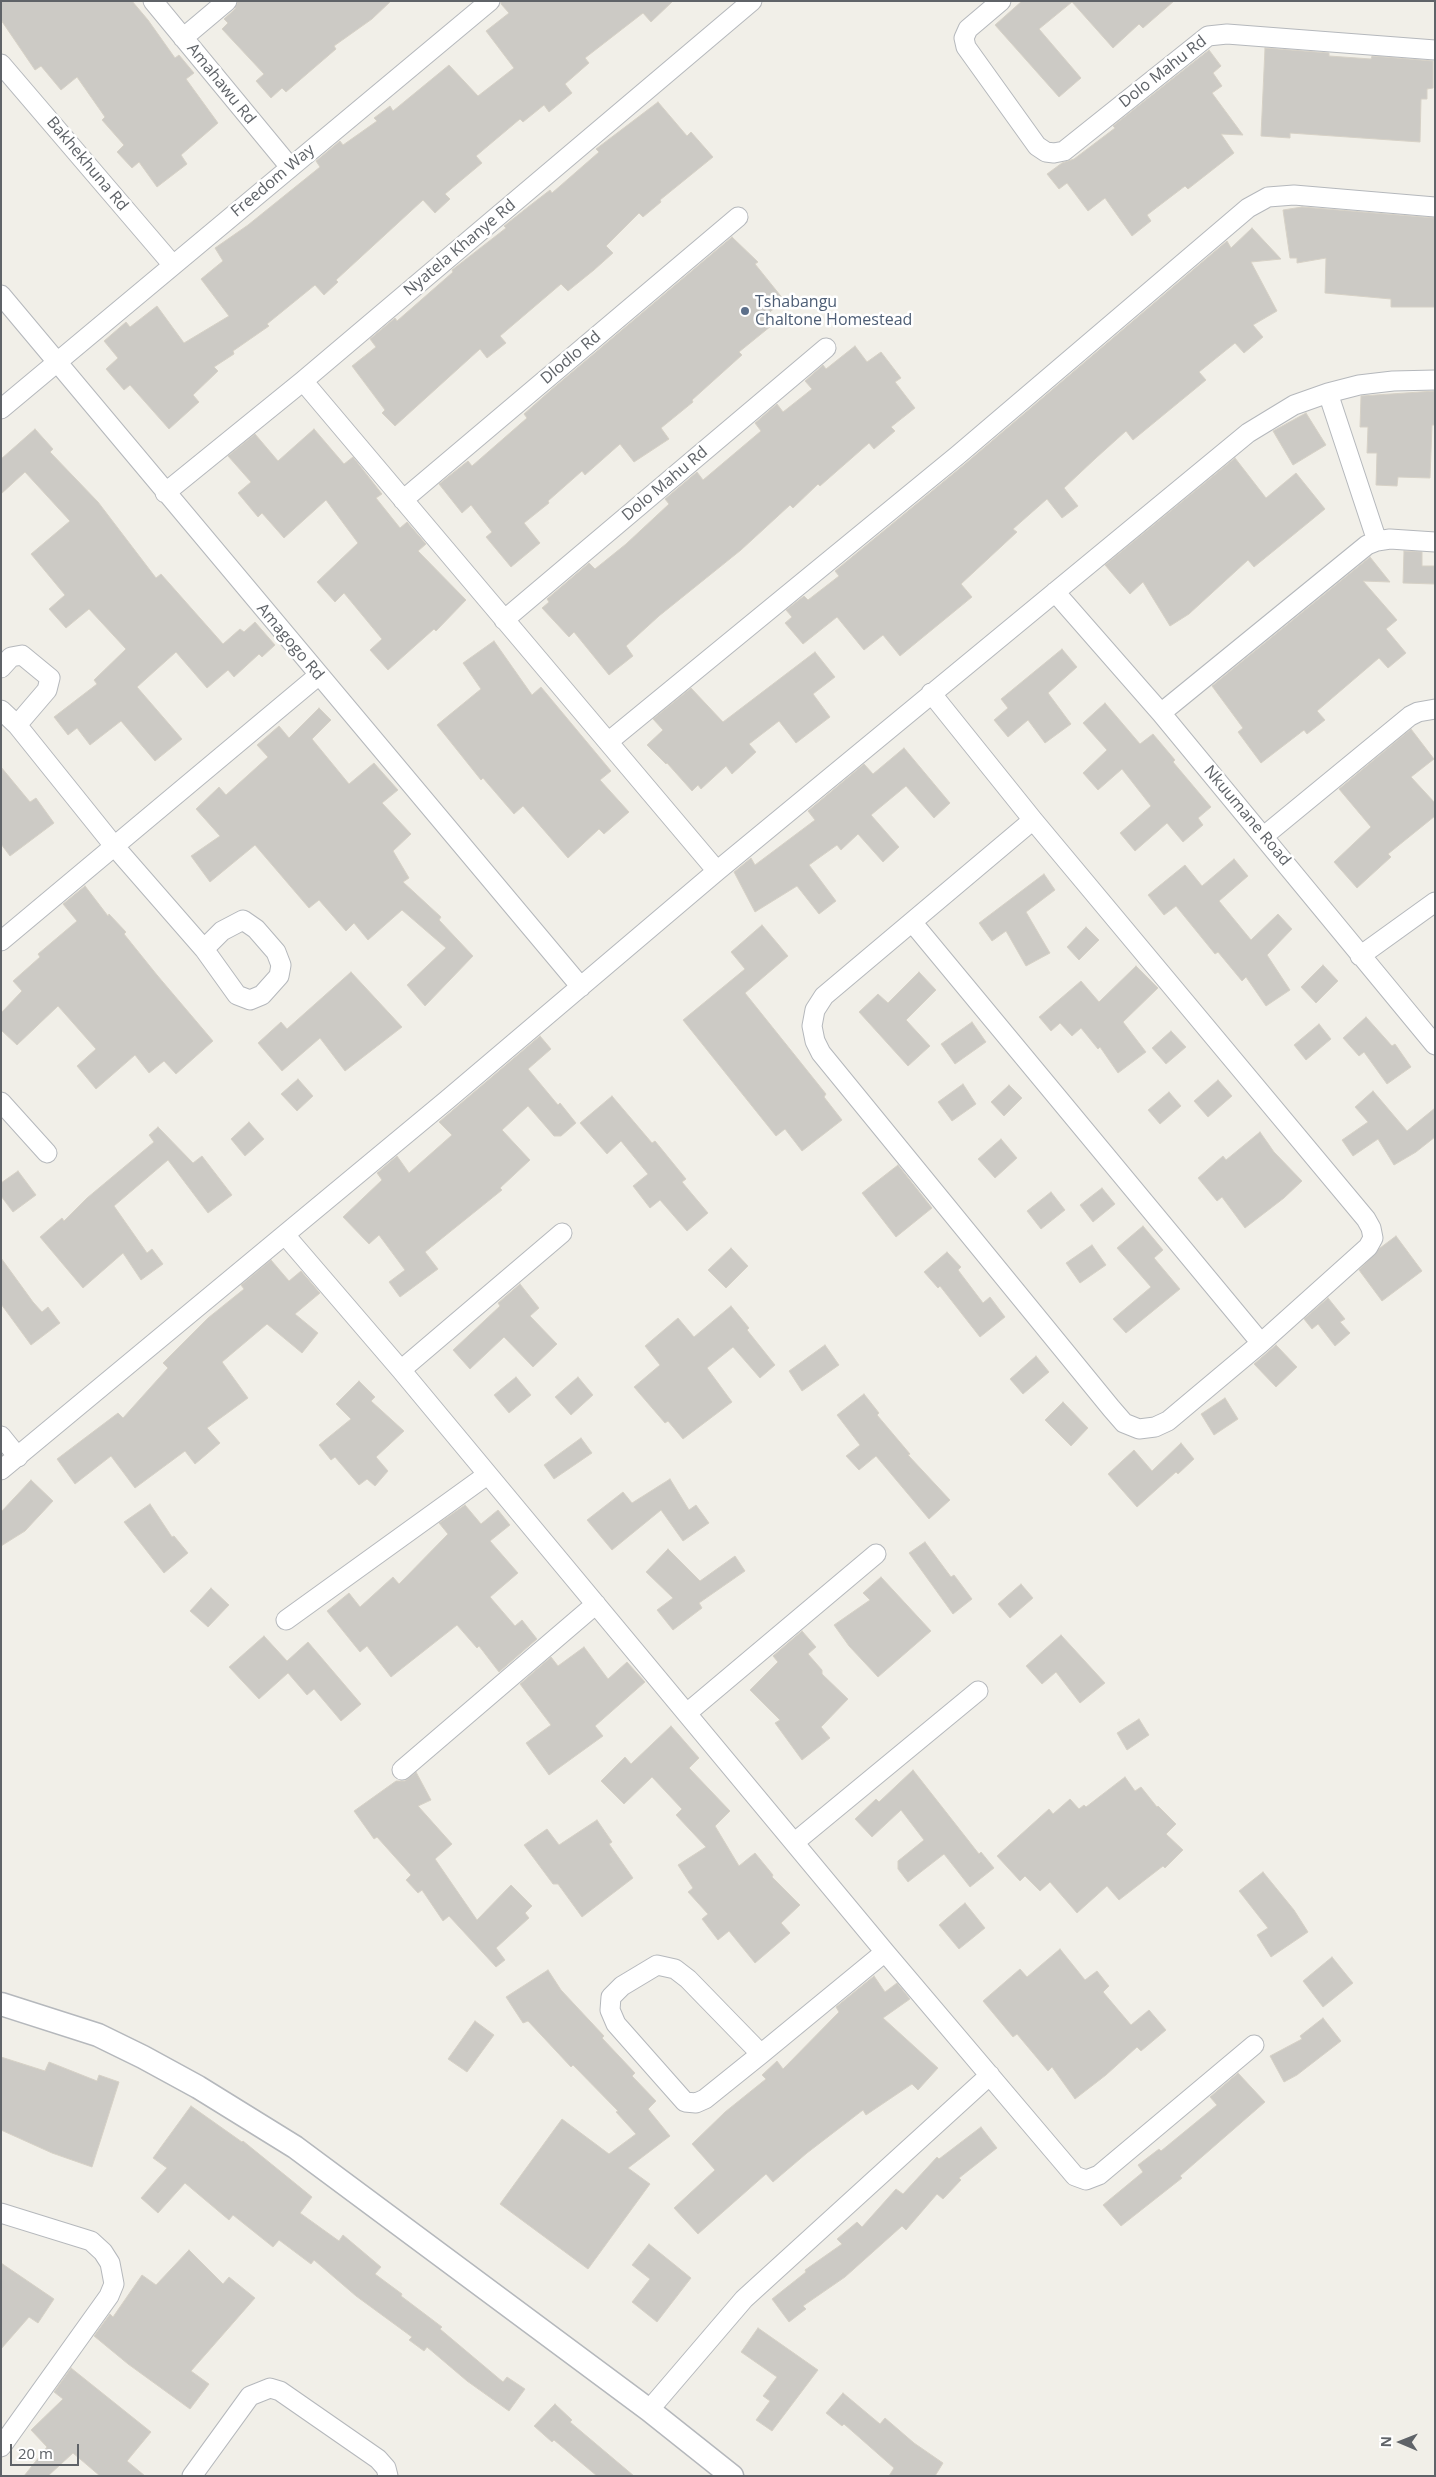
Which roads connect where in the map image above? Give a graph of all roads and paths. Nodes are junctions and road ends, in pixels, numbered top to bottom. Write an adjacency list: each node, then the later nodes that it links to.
1 (153, 1): 6 (street, Amahawu Rd)
2 (227, 1): 6 (street)
3 (490, 1): 9 (street, Freedom Way)
4 (1001, 1): 7 (street, Dolo Mahu Rd)
5 (745, 4): 17 (street, Nyatela Khanye Rd)
6 (183, 38): 9 (street, Amahawu Rd)
7 (1435, 50)
8 (1, 64): 12 (street, Bakhekhuna Rd)
9 (290, 167): 12 (street, Freedom Way)
10 (1435, 207): 33 (street)
11 (738, 217): 21 (street, Dlodlo Rd)
12 (172, 264): 15 (street, Freedom Way)
13 (1, 295): 15 (street, Amagogo Rd)
14 (826, 348): 25 (street, Dolo Mahu Rd)
15 (58, 362): 19 (street, Freedom Way); 20 (street, Amagogo Rd)
16 (1435, 380): 18 (street)
17 (302, 382): 20 (street, Nyatela Khanye Rd); 21 (street)
18 (1328, 392): 22 (street); 24 (street)
19 (1, 409)
20 (165, 493): 27 (street, Amagogo Rd)
21 (403, 500): 25 (street)
22 (1377, 541): 23 (street); 31 (street)
23 (1435, 542)
24 (1055, 592): 28 (street); 31 (street, Nkuumane Road)
25 (504, 620): 33 (street)
26 (1, 668): 32 (street)
27 (319, 675): 36 (street); 43 (street, Amagogo Rd)
28 (931, 694): 34 (street); 37 (street)
29 (1435, 709): 35 (street)
30 (1, 710): 32 (street)
31 (1161, 713): 35 (street, Nkuumane Road)
32 (17, 725): 36 (street)
33 (608, 742): 37 (street)
34 (1033, 820): 39 (street); 49 (street)
35 (1264, 836): 42 (street, Nkuumane Road)
36 (115, 847): 40 (street); 41 (street)
37 (717, 871): 43 (street)
38 (1435, 902): 42 (street)
39 (912, 922): 49 (street); 49 (street)
40 (1, 941)
41 (204, 949)
42 (1360, 956): 44 (street, Nkuumane Road)
43 (581, 987): 48 (street)
44 (1435, 1045)
45 (1, 1102): 46 (street)
46 (47, 1154)
47 (562, 1233): 50 (street)
48 (285, 1235): 50 (street); 52 (street)
49 (1261, 1343)
50 (401, 1370): 54 (street)
51 (1, 1436): 52 (street)
52 (18, 1456): 53 (street)
53 (1, 1470)
54 (487, 1476): 56 (street); 57 (street)
55 (876, 1554): 59 (street)
56 (596, 1604): 59 (street); 60 (street)
57 (286, 1620)
58 (978, 1691): 61 (street)
59 (687, 1713): 61 (street)
60 (402, 1770)
61 (795, 1842): 62 (street)
62 (885, 1952): 65 (street); 66 (street)
63 (1, 2004): 68 (street)
64 (1254, 2044): 66 (street)
65 (760, 2054): 65 (street)
66 (990, 2075): 68 (street)
67 (1, 2213): 69 (street)
68 (649, 2410): 72 (street)
69 (2, 2444)
70 (192, 2476): 71 (street)
71 (388, 2476)
72 (732, 2476)

